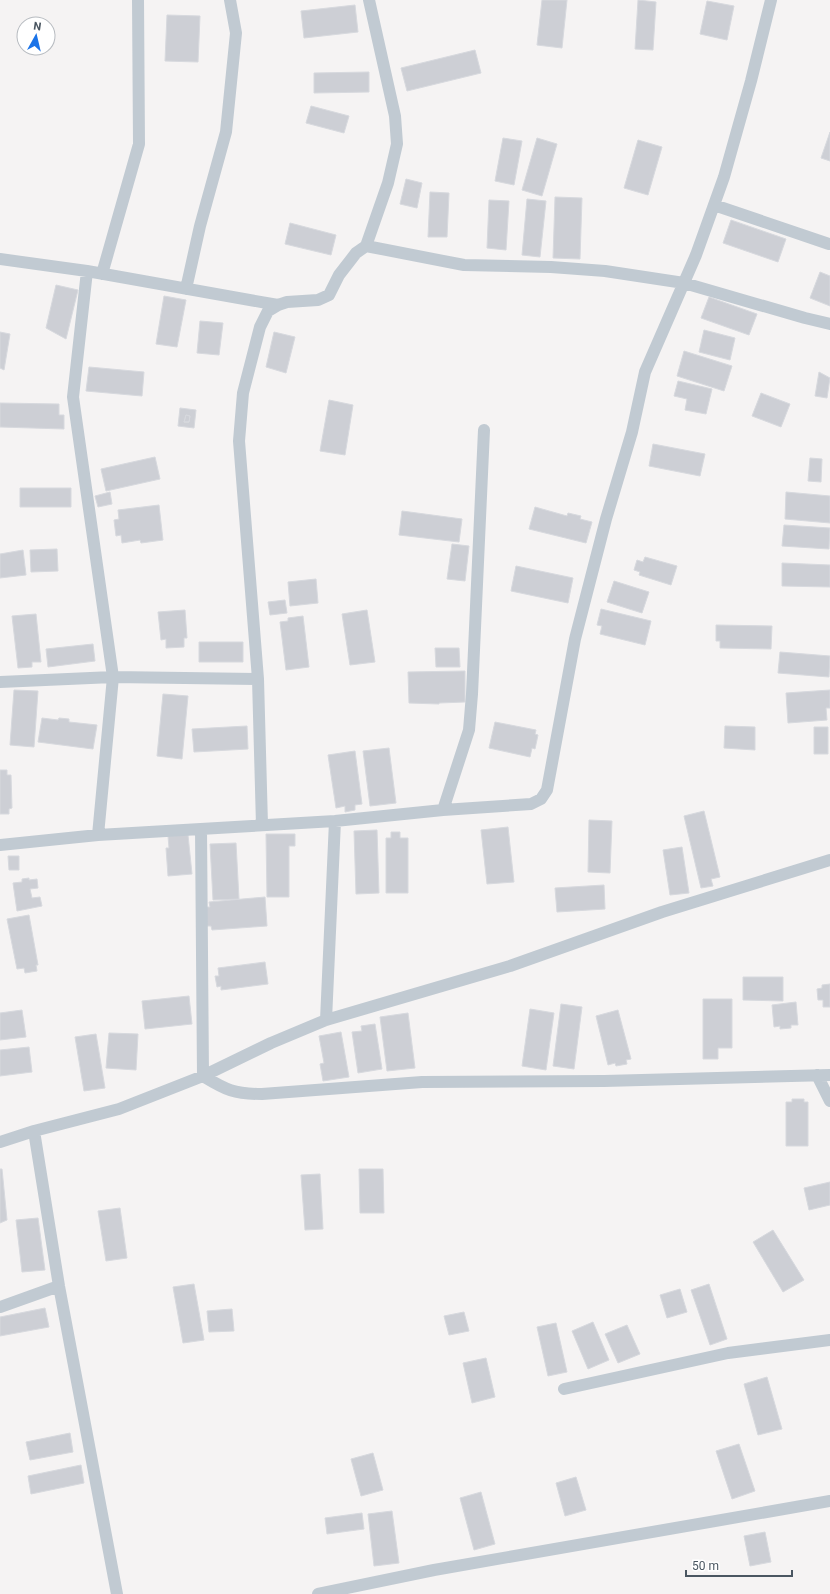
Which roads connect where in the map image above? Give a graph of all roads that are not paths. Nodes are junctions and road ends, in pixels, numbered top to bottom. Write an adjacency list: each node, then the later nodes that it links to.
1 (138, 0): 10 (street)
2 (230, 0): 12 (street)
3 (369, 0): 7 (street)
4 (771, 0): 5 (street)
5 (714, 205): 6 (street); 11 (street)
6 (829, 244)
7 (366, 246): 11 (street); 13 (street)
8 (0, 259): 9 (street)
9 (87, 271): 10 (street); 16 (street)
10 (102, 274): 12 (street)
11 (684, 283): 14 (street); 19 (street)
12 (186, 289): 13 (street)
13 (278, 305): 17 (street)
14 (830, 324)
15 (484, 430): 19 (street)
16 (113, 677): 17 (street); 18 (street); 23 (street)
17 (258, 679): 21 (street)
18 (0, 682)
19 (444, 810): 20 (street)
20 (335, 820): 21 (street); 26 (street)
21 (262, 825): 22 (street)
22 (201, 829): 23 (street); 29 (street)
23 (98, 835): 24 (street)
24 (0, 845)
25 (830, 860): 26 (street)
26 (326, 1020): 29 (street)
27 (816, 1075): 28 (street); 29 (street); 30 (street)
28 (830, 1075)
29 (203, 1076): 31 (street)
30 (830, 1101)
31 (34, 1131): 32 (street); 33 (street)
32 (0, 1142)
33 (59, 1286): 34 (street); 38 (street)
34 (0, 1307)
35 (830, 1340): 36 (street)
36 (564, 1389)
37 (830, 1501): 39 (street)
38 (117, 1594)
39 (318, 1594)

